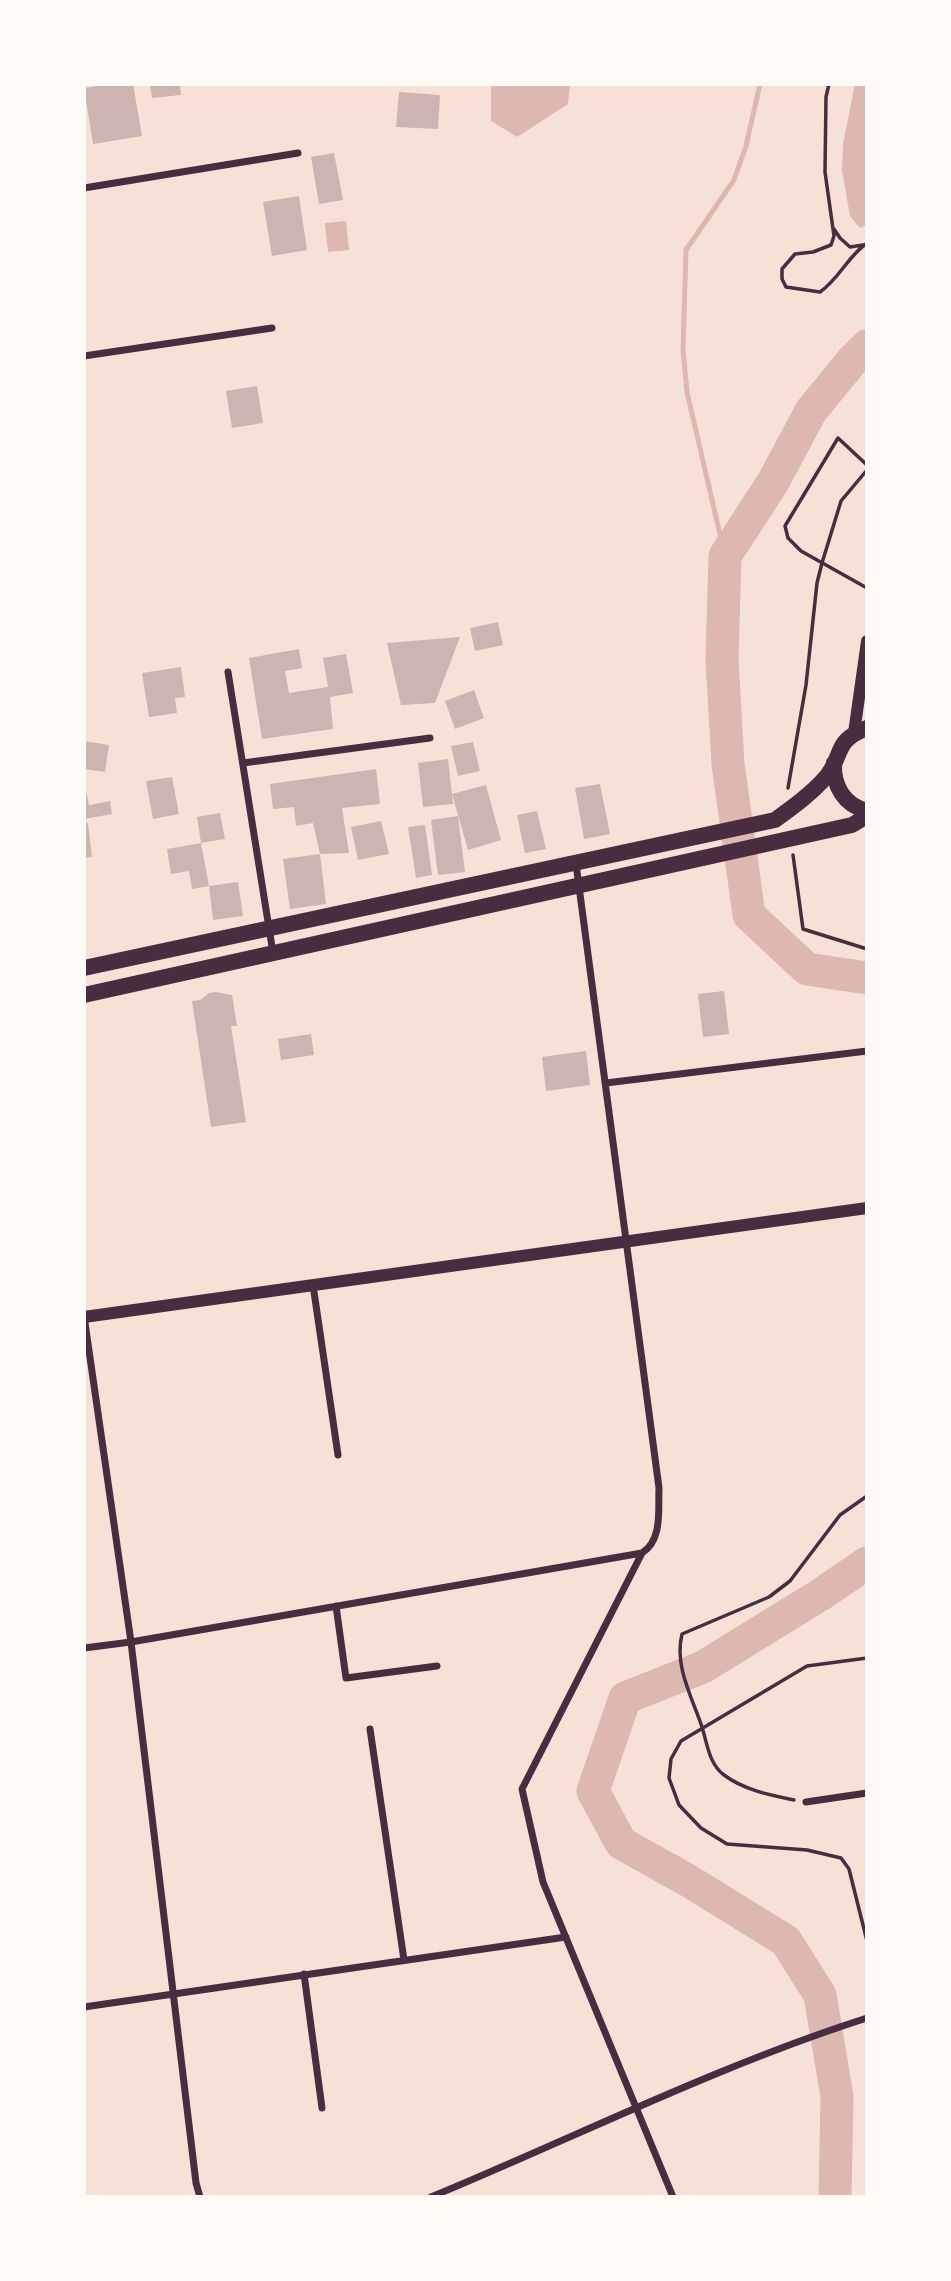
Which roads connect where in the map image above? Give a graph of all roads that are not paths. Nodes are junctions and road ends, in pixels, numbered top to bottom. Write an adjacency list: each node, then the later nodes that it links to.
1 (298, 153): 2 (street)
2 (84, 188)
3 (272, 328): 4 (street)
4 (84, 356)
5 (867, 641): 7 (street)
6 (228, 672): 10 (street)
7 (860, 731): 9 (main road)
8 (430, 738): 10 (street)
9 (834, 761): 11 (main road); 12 (main road)
10 (243, 763): 14 (street)
11 (867, 813): 13 (main road)
12 (576, 864): 13 (street); 14 (main road)
13 (579, 884): 15 (main road); 19 (street)
14 (269, 929): 15 (street); 16 (main road)
15 (273, 953): 17 (main road)
16 (84, 968)
17 (84, 995)
18 (867, 1051): 19 (street)
19 (606, 1083): 21 (street)
20 (867, 1208): 21 (street)
21 (627, 1242): 22 (street); 25 (street)
22 (313, 1285): 23 (street); 24 (street)
23 (84, 1316): 27 (street)
24 (338, 1455)
25 (642, 1553): 26 (street); 33 (street)
26 (336, 1606): 27 (street); 29 (street)
27 (131, 1642): 28 (street); 36 (street)
28 (84, 1648)
29 (437, 1666)
30 (370, 1729): 34 (street)
31 (867, 1793): 32 (street)
32 (806, 1802)
33 (566, 1937): 34 (street); 39 (street)
34 (404, 1960): 35 (street)
35 (304, 1974): 36 (street); 40 (street)
36 (173, 1994): 37 (street); 41 (street)
37 (84, 2007)
38 (867, 2018): 39 (street)
39 (635, 2106): 42 (street); 43 (street)
40 (322, 2108)
41 (200, 2197)
42 (431, 2197)
43 (673, 2197)

